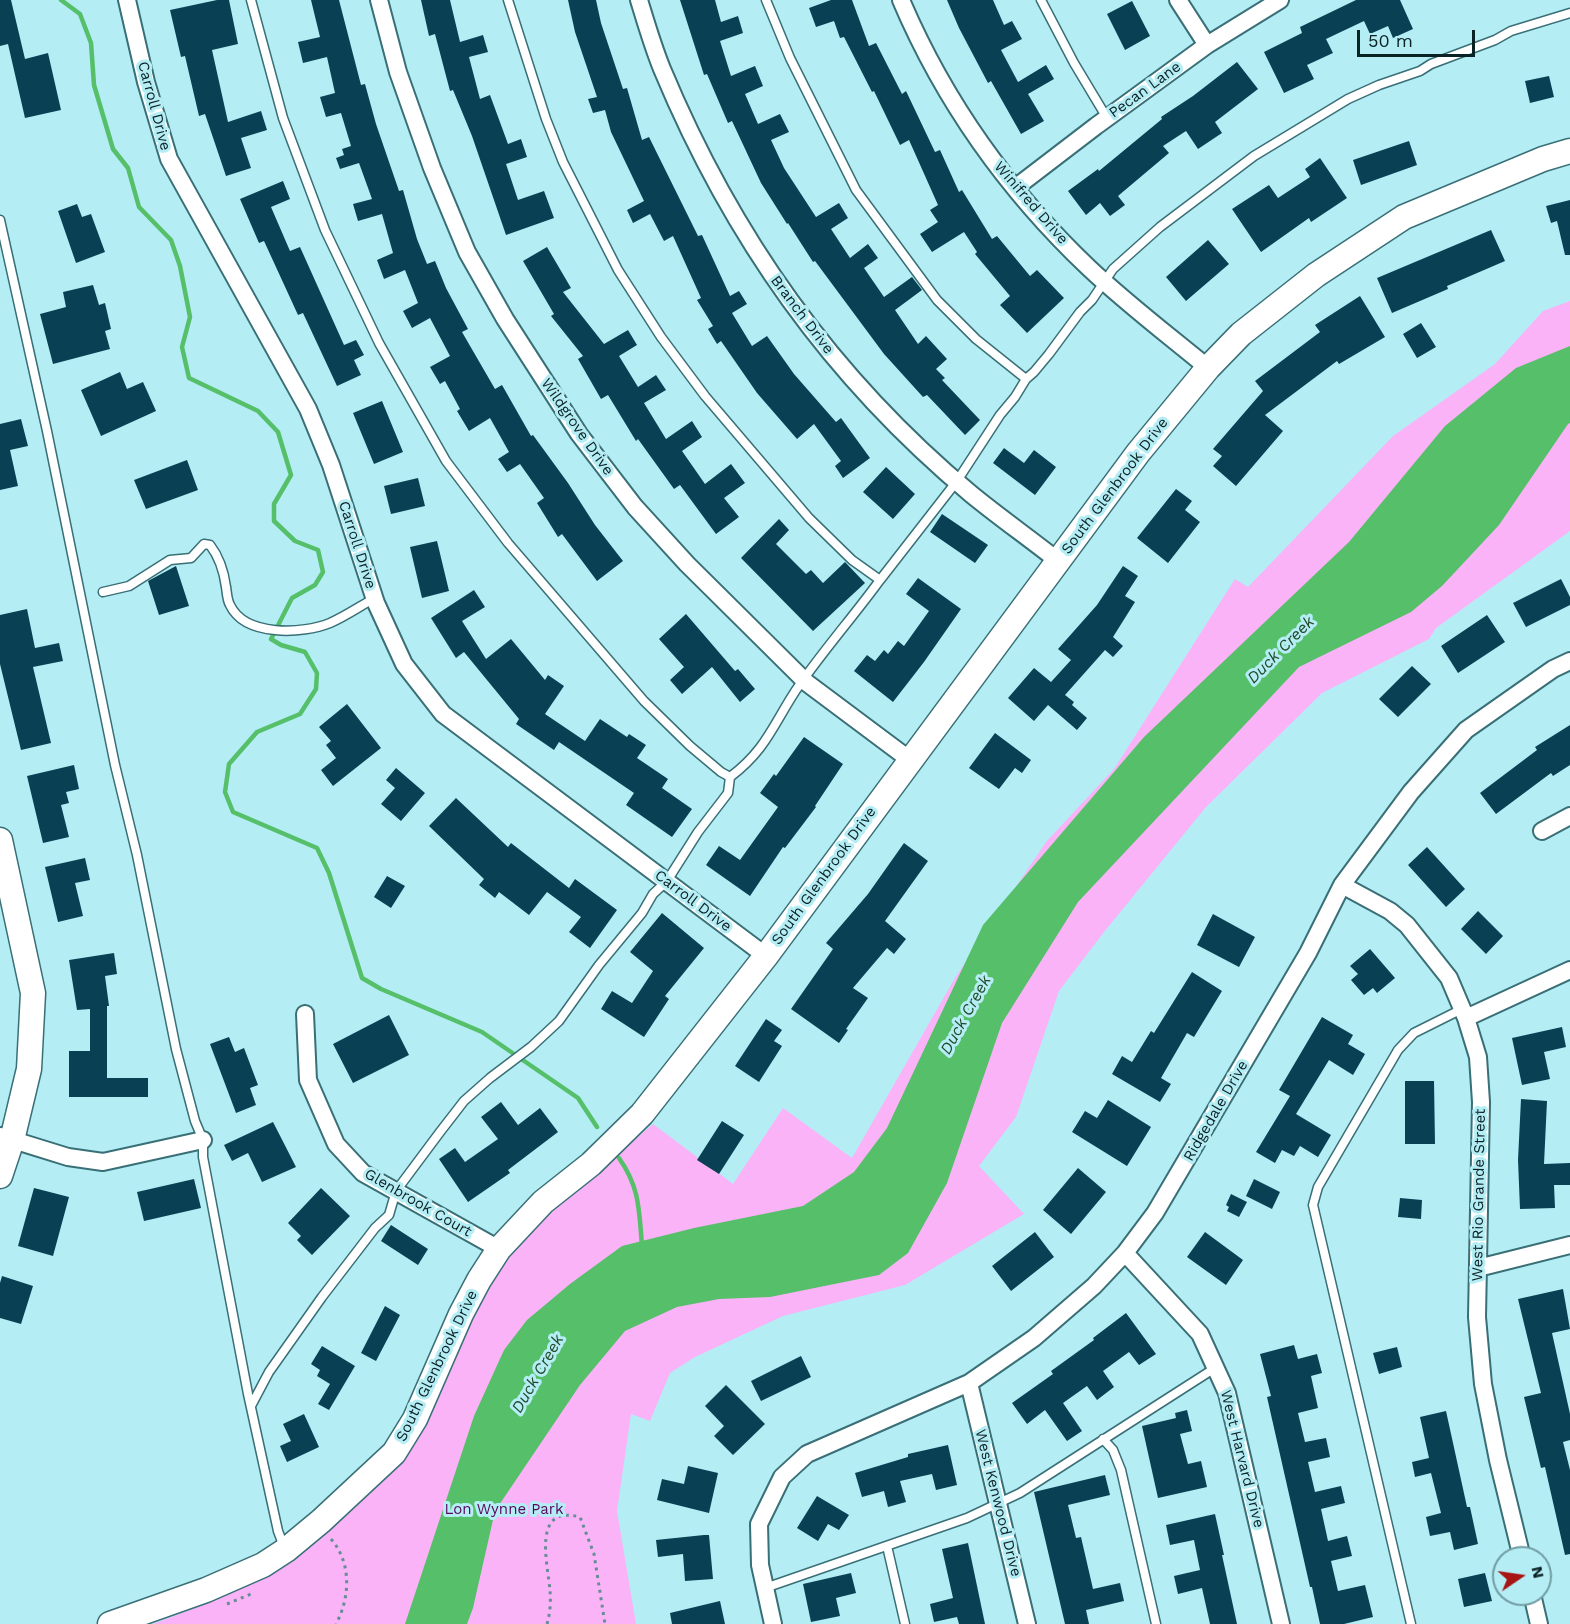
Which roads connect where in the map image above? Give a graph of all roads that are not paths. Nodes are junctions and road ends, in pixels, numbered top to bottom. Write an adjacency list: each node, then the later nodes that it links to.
1 (127, 0): 24 (street, Carroll Drive)
2 (251, 0): 28 (lane)
3 (379, 0): 26 (street, Wildgrove Drive)
4 (508, 0): 22 (lane)
5 (639, 0): 20 (street, Branch Drive)
6 (766, 0): 19 (lane)
7 (901, 0): 15 (street, Winifred Drive)
8 (1041, 0): 13 (lane)
9 (1178, 0): 12 (street)
10 (1280, 0): 12 (street, Pecan Lane)
11 (1570, 13): 17 (lane)
12 (1207, 45): 13 (street, Pecan Lane)
13 (1107, 118): 15 (street, Pecan Lane)
14 (1570, 151): 18 (street, South Glenbrook Drive)
15 (1015, 188): 17 (street, Winifred Drive)
16 (0, 220): 39 (lane)
17 (1105, 282): 18 (street, Winifred Drive); 19 (lane)
18 (1208, 368): 21 (street, South Glenbrook Drive)
19 (1026, 379): 20 (lane)
20 (957, 481): 21 (street, Branch Drive); 22 (lane)
21 (1058, 561): 27 (street, South Glenbrook Drive)
22 (880, 580): 26 (lane)
23 (102, 591): 24 (lane)
24 (375, 598): 32 (street, Carroll Drive)
25 (1570, 661): 33 (street, Ridgedale Drive)
26 (805, 681): 27 (street, Wildgrove Drive); 28 (lane)
27 (910, 760): 34 (street, South Glenbrook Drive)
28 (730, 777): 32 (lane)
29 (1570, 816): 30 (street)
30 (1542, 831)
31 (0, 840): 38 (street)
32 (667, 882): 34 (street, Carroll Drive); 41 (lane)
33 (1342, 885): 36 (street, West Rio Grande Street); 44 (street, Ridgedale Drive)
34 (766, 956): 43 (street, South Glenbrook Drive)
35 (1570, 970): 36 (street)
36 (1464, 1013): 45 (street, West Rio Grande Street); 62 (lane)
37 (305, 1014): 41 (street, Glenbrook Court)
38 (6, 1138): 39 (street); 40 (street)
39 (203, 1140): 48 (lane)
40 (0, 1176)
41 (396, 1191): 43 (street, Glenbrook Court); 48 (lane)
42 (1570, 1245): 45 (street)
43 (499, 1250): 53 (street, South Glenbrook Drive)
44 (1125, 1253): 46 (street, West Harvard Drive); 47 (street, Ridgedale Drive)
45 (1478, 1268): 52 (street, West Rio Grande Street)
46 (1215, 1368): 49 (lane); 61 (street, West Harvard Drive)
47 (969, 1383): 50 (street, West Kenwood Drive); 54 (street, Ridgedale Drive)
48 (251, 1406): 53 (lane)
49 (1103, 1439): 50 (lane); 60 (lane)
50 (998, 1504): 51 (lane); 59 (street, West Kenwood Drive)
51 (887, 1546): 54 (lane); 58 (lane)
52 (1519, 1546)
53 (286, 1550): 56 (street, South Glenbrook Drive)
54 (765, 1588): 57 (street, Ridgedale Drive)
55 (1535, 1606): 63 (street)
56 (110, 1624)
57 (773, 1624)
58 (905, 1624)
59 (1027, 1624)
60 (1156, 1624)
61 (1281, 1624)
62 (1411, 1624)
63 (1539, 1624)

